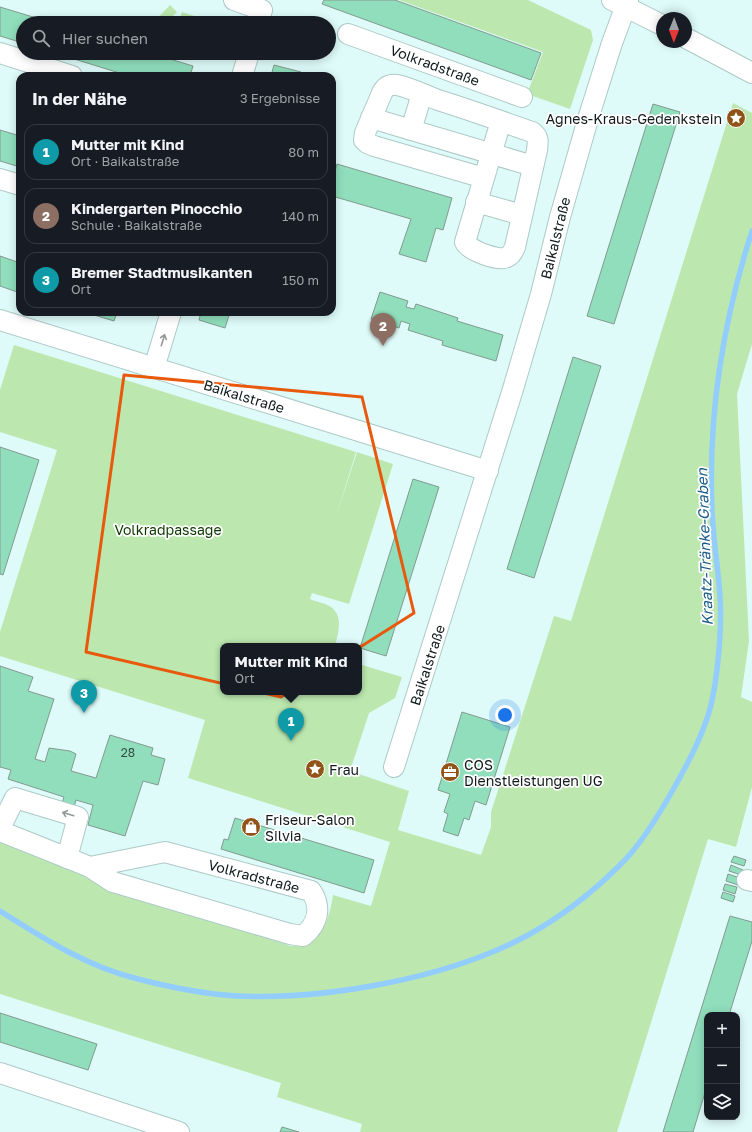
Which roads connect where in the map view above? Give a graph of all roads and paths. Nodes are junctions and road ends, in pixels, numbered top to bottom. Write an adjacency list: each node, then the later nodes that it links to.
1 (234, 0): 3 (street)
2 (622, 2): 4 (street); 29 (street, Baikalstraße)
3 (260, 16)
4 (656, 22)
5 (348, 34): 15 (street, Volkradstraße)
6 (692, 41): 13 (street)
7 (0, 53): 8 (street)
8 (16, 58)
9 (22, 60): 11 (street)
10 (247, 60): 12 (street)
11 (59, 72)
12 (243, 72)
13 (752, 73)
14 (422, 94): 16 (street); 17 (street); 18 (street)
15 (522, 97)
16 (372, 118): 18 (street); 21 (street)
17 (501, 121): 19 (street); 20 (street)
18 (410, 130): 19 (street)
19 (491, 154): 20 (street); 21 (street)
20 (533, 166): 25 (street)
21 (484, 178): 24 (street)
22 (0, 179): 23 (street)
23 (16, 184)
24 (476, 202): 25 (street); 25 (street)
25 (522, 215)
26 (170, 316): 28 (street, one-way to 26)
27 (0, 320): 28 (street, Baikalstraße)
28 (154, 368): 29 (street, Baikalstraße)
29 (488, 471): 30 (street, Baikalstraße)
30 (394, 767)
31 (0, 828): 33 (street, one-way to 31)
32 (0, 832): 33 (street, Volkradstraße)
33 (67, 858): 34 (street, Volkradstraße)
34 (90, 867): 34 (street, Volkradstraße)
35 (0, 1073): 36 (street)
36 (179, 1132)

